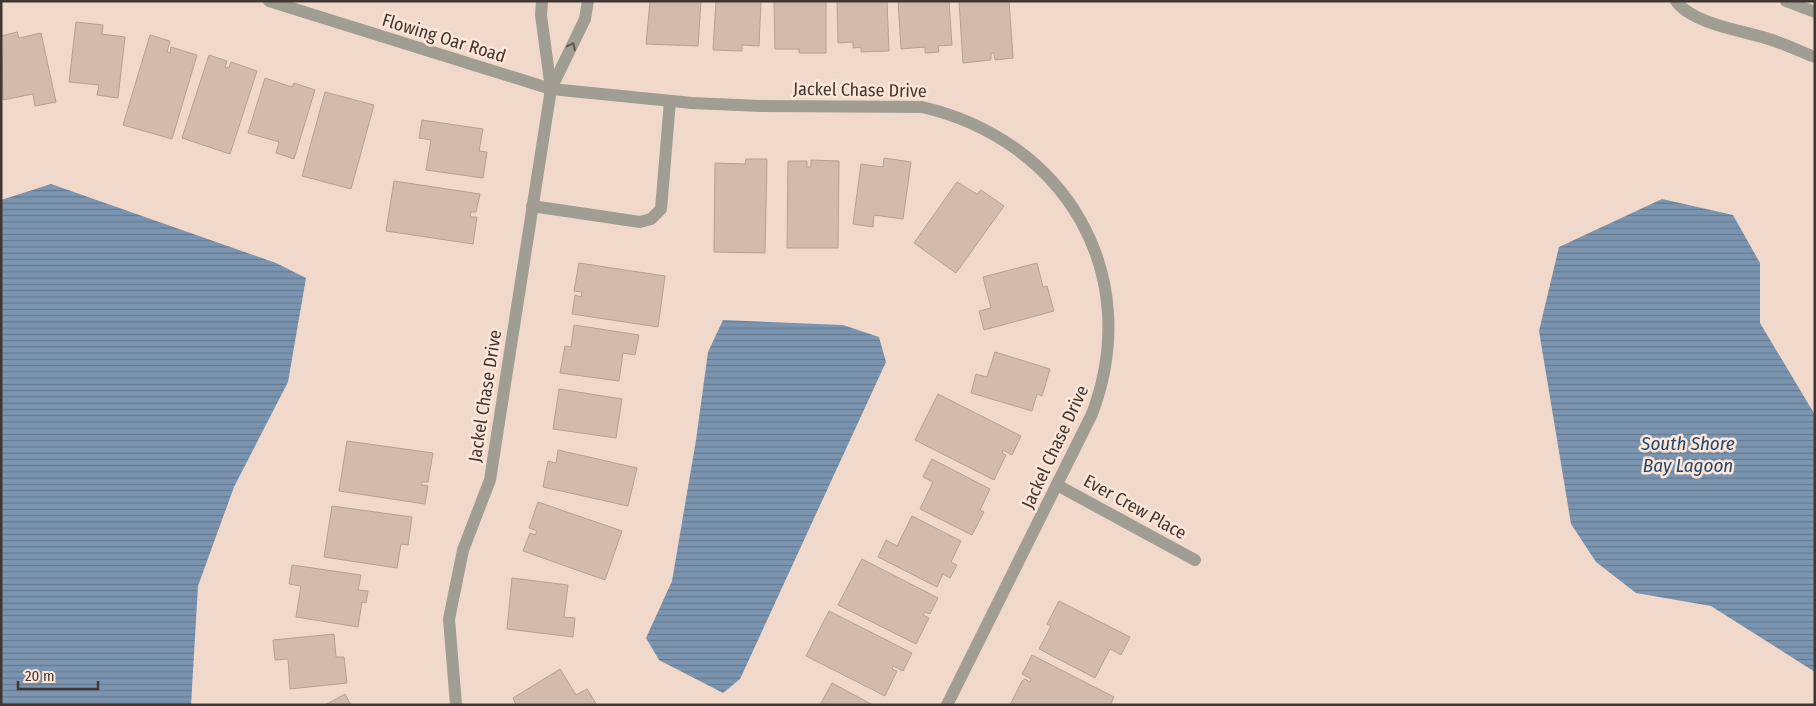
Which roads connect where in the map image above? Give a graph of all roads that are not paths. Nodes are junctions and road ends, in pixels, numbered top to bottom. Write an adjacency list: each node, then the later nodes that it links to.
1 (269, 1): 8 (street, Flowing Oar Road)
2 (542, 1): 8 (street, Jackel Chase Drive)
3 (588, 1): 8 (street, Jackel Chase Drive, one-way to 3)
4 (1676, 1): 7 (street)
5 (1786, 1): 6 (street)
6 (1815, 12)
7 (1815, 57)
8 (551, 90): 9 (street, Jackel Chase Drive); 10 (street, Jackel Chase Drive)
9 (670, 101): 10 (street); 11 (street, Jackel Chase Drive)
10 (532, 206): 13 (street, Jackel Chase Drive)
11 (1057, 485): 12 (street, Ever Crew Place); 14 (street, Jackel Chase Drive)
12 (1195, 560)
13 (456, 705)
14 (948, 705)

